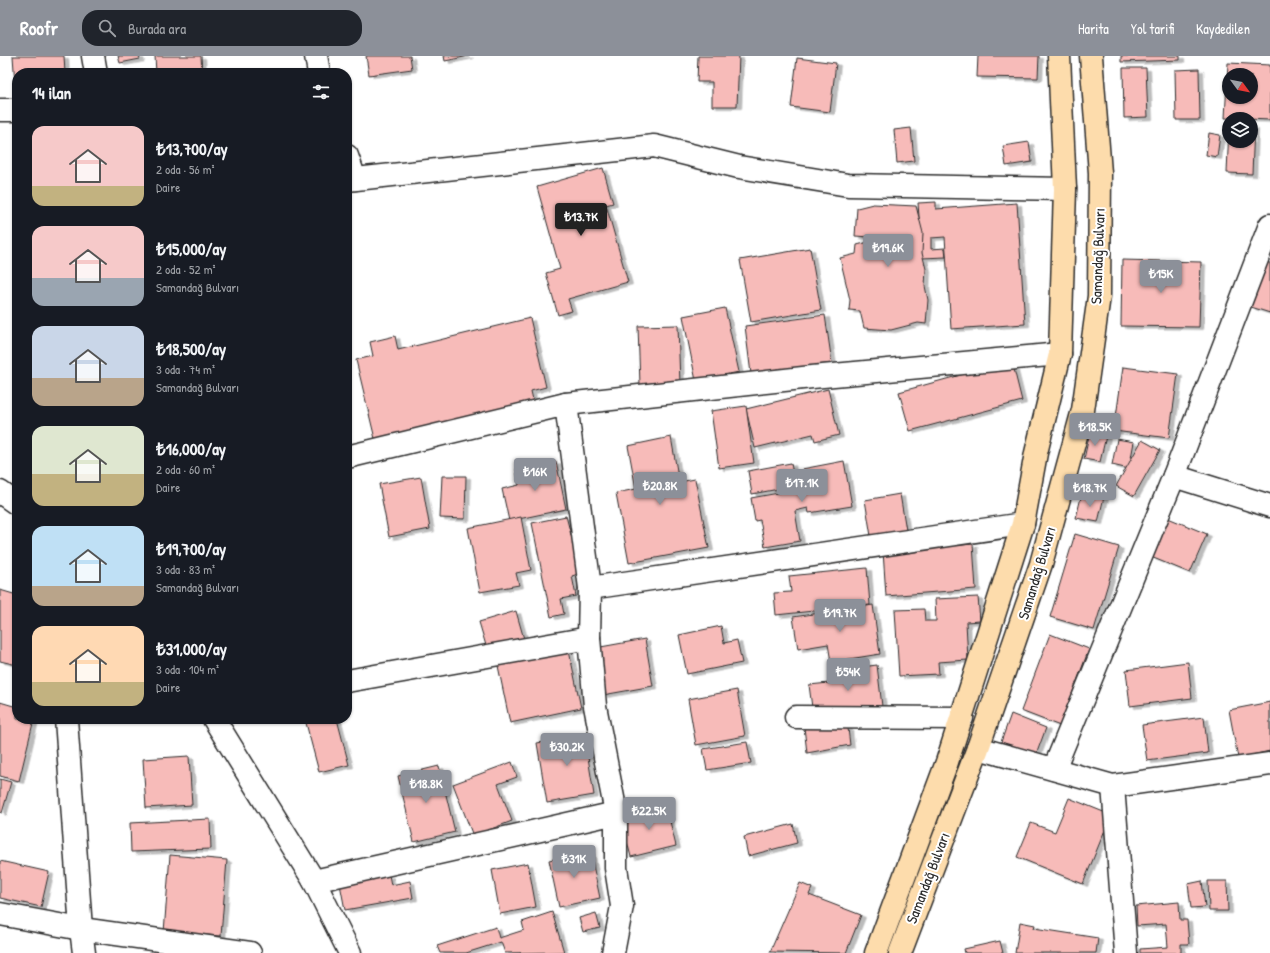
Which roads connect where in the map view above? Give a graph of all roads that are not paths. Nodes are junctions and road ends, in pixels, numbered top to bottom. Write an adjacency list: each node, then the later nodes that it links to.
1 (93, 56): 5 (street)
2 (316, 56): 6 (street)
3 (1059, 56): 10 (highway, Samandağ Bulvarı)
4 (1091, 56): 27 (highway, Samandağ Bulvarı)
5 (95, 68)
6 (318, 68)
7 (0, 110): 8 (street)
8 (12, 110)
9 (352, 180): 10 (street)
10 (1065, 189): 12 (highway, Samandağ Bulvarı)
11 (1270, 225): 15 (street)
12 (1060, 354): 13 (street); 19 (highway, Samandağ Bulvarı)
13 (566, 404): 14 (street); 20 (street)
14 (352, 456)
15 (1174, 476): 18 (street); 29 (street)
16 (0, 492): 17 (street)
17 (12, 500)
18 (1270, 506)
19 (1023, 524): 20 (street); 24 (highway, Samandağ Bulvarı)
20 (590, 588): 21 (street)
21 (589, 638): 22 (street); 31 (street)
22 (352, 680)
23 (796, 717): 24 (street)
24 (962, 718): 40 (highway, Samandağ Bulvarı)
25 (66, 724): 34 (street)
26 (217, 724): 32 (street)
27 (978, 748): 29 (street); 41 (highway, Samandağ Bulvarı)
28 (1270, 764): 30 (street)
29 (1054, 769): 30 (street)
30 (1114, 786): 42 (street)
31 (616, 813): 32 (street); 39 (street)
32 (314, 881): 38 (street)
33 (0, 914): 34 (street)
34 (80, 929): 35 (street); 36 (street)
35 (218, 951): 37 (street)
36 (84, 953)
37 (250, 953)
38 (350, 953)
39 (613, 953)
40 (876, 953)
41 (900, 953)
42 (1126, 953)

